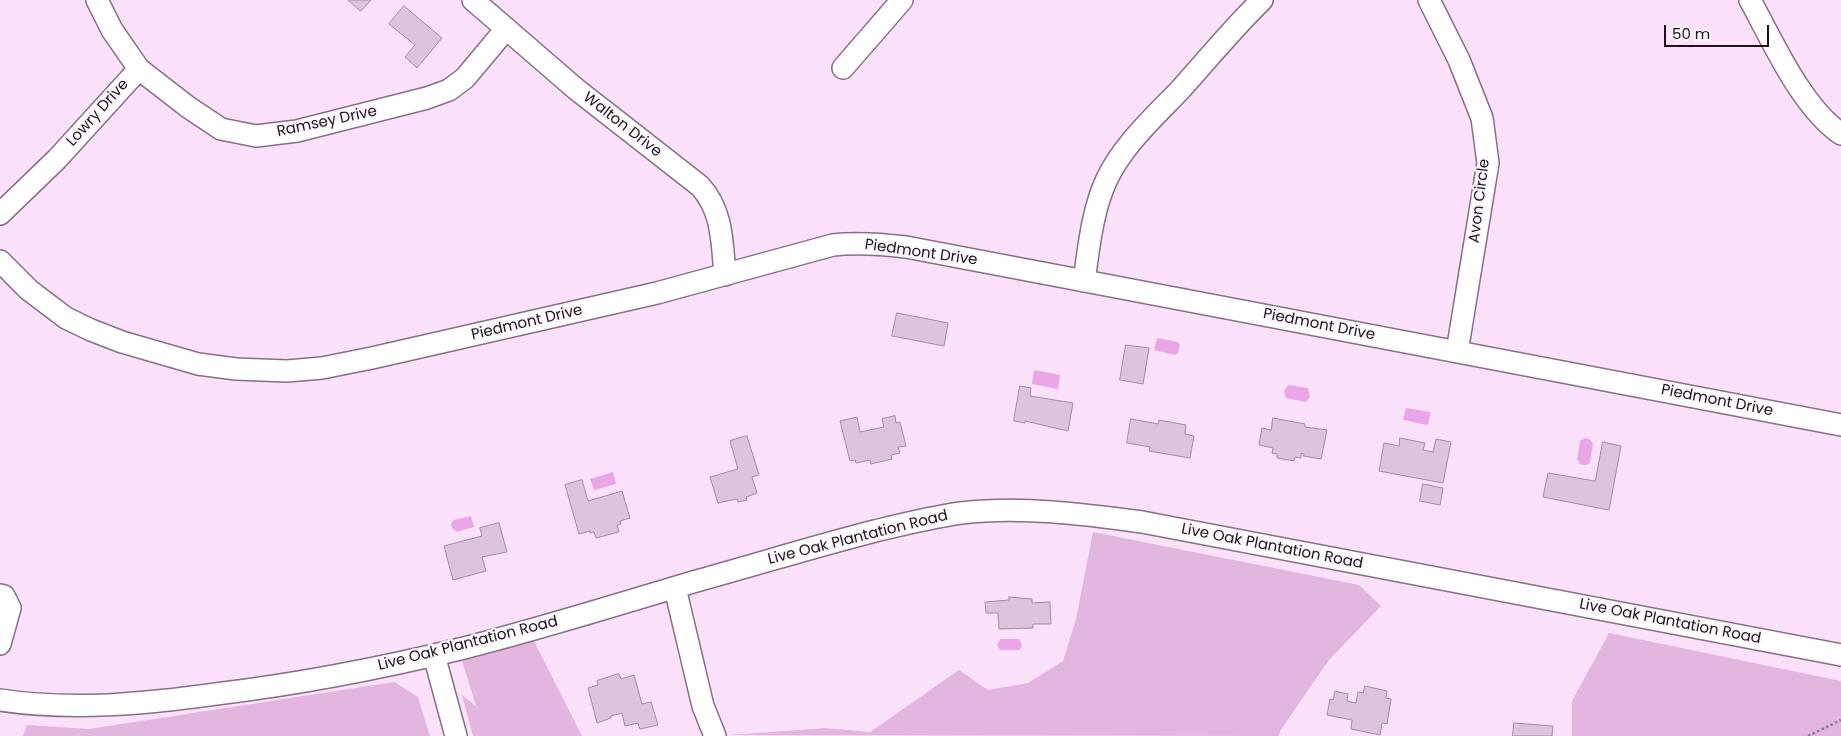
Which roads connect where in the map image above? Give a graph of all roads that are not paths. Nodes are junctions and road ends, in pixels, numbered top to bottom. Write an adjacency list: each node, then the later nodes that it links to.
1 (97, 0): 9 (street, Lowry Drive)
2 (473, 0): 7 (street, Walton Drive)
3 (902, 0): 8 (street)
4 (1262, 0): 14 (street)
5 (1429, 0): 15 (street, Avon Circle)
6 (1750, 0): 10 (street)
7 (506, 29): 9 (street, Ramsey Drive); 13 (street, Walton Drive)
8 (843, 68)
9 (139, 69): 11 (street, Lowry Drive)
10 (1841, 134)
11 (0, 214)
12 (0, 261): 13 (street, Piedmont Drive)
13 (726, 275): 14 (street, Piedmont Drive)
14 (1084, 281): 15 (street, Piedmont Drive)
15 (1457, 352): 16 (street, Piedmont Drive)
16 (1841, 425)
17 (675, 588): 20 (street, Live Oak Plantation Road); 21 (street, Live Oak Plantation Road); 24 (street)
18 (0, 595): 19 (street)
19 (0, 644)
20 (434, 655): 22 (street, Live Oak Plantation Road); 23 (street)
21 (1841, 655)
22 (0, 700)
23 (456, 736)
24 (715, 736)

